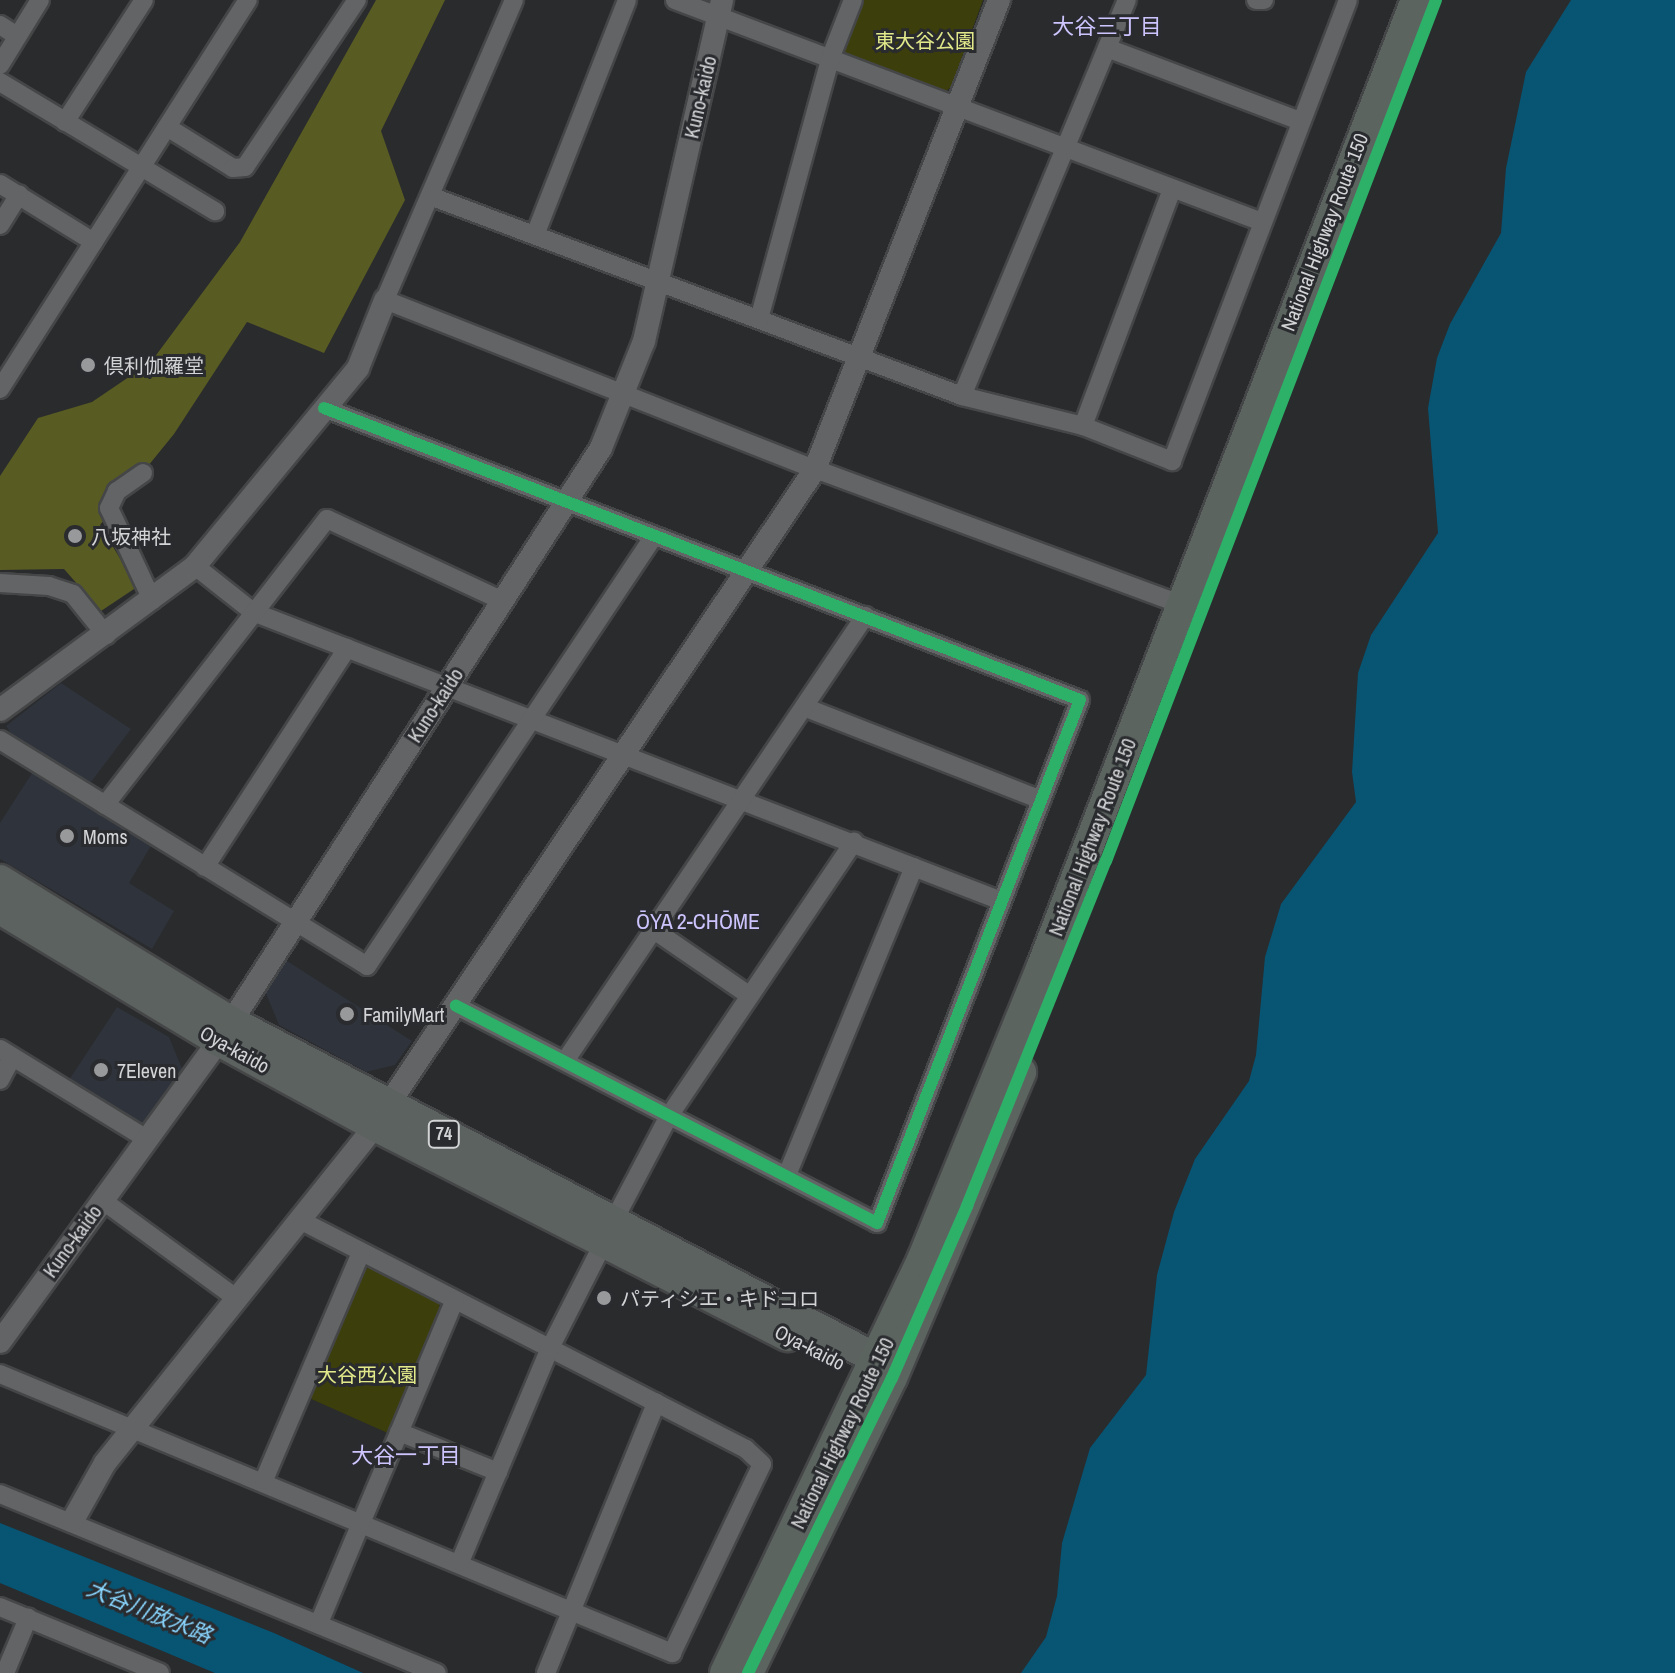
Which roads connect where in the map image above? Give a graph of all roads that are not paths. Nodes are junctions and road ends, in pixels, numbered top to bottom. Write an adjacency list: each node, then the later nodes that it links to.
1 (40, 0): 18 (street)
2 (144, 0): 25 (street)
3 (248, 0): 26 (street)
4 (357, 0): 26 (street)
5 (514, 0): 32 (street)
6 (627, 0): 36 (street)
7 (675, 0): 16 (street)
8 (853, 0): 20 (street)
9 (999, 0): 23 (street)
10 (1127, 0): 19 (street)
11 (1256, 0): 12 (street)
12 (1264, 0)
13 (1348, 0): 24 (street)
14 (1416, 0): 56 (highway, National Highway Route 150)
15 (1436, 0): 96 (highway, National Highway Route 150)
16 (720, 8): 20 (street); 38 (street, Kuno-kaido)
17 (0, 25): 18 (street)
18 (17, 36): 21 (street)
19 (1107, 48): 24 (street); 27 (street)
20 (830, 59): 23 (street); 40 (street)
21 (0, 65)
22 (0, 82): 25 (street)
23 (958, 108): 27 (street); 41 (street)
24 (1300, 121): 34 (street)
25 (65, 122): 28 (street)
26 (167, 127): 28 (street)
27 (1066, 149): 30 (street); 44 (street)
28 (140, 169): 33 (street); 37 (street)
29 (0, 184): 31 (street)
30 (1172, 189): 34 (street); 46 (street)
31 (19, 195): 35 (street); 37 (street)
32 (430, 196): 36 (street); 39 (street)
33 (215, 211)
34 (1262, 222): 46 (street)
35 (0, 225)
36 (535, 235): 38 (street)
37 (94, 242): 42 (street)
38 (658, 282): 40 (street); 43 (street, Kuno-kaido)
39 (385, 300): 43 (street); 45 (street)
40 (759, 319): 41 (street)
41 (862, 358): 44 (street); 47 (street)
42 (0, 389)
43 (626, 394): 47 (street); 49 (street, Kuno-kaido)
44 (962, 396): 46 (street)
45 (324, 408): 49 (street); 51 (street)
46 (1083, 426)
47 (815, 469): 52 (street); 56 (street)
48 (143, 473): 54 (street)
49 (565, 503): 50 (street); 55 (street, Kuno-kaido)
50 (654, 536): 52 (street); 64 (street)
51 (195, 566): 54 (street); 57 (street)
52 (750, 571): 58 (street); 66 (street)
53 (0, 583): 59 (street)
54 (152, 600): 59 (street)
55 (503, 601): 57 (street); 61 (street, Kuno-kaido)
56 (1183, 605): 96 (highway, National Highway Route 150)
57 (253, 612): 60 (street); 69 (street)
58 (865, 616): 62 (street); 68 (street)
59 (106, 635): 63 (street)
60 (347, 648): 61 (street); 71 (street)
61 (446, 689): 64 (street); 76 (street, Kuno-kaido)
62 (804, 707): 67 (street); 68 (street)
63 (0, 710)
64 (531, 719): 66 (street); 76 (street)
65 (0, 740): 69 (street)
66 (628, 755): 67 (street); 79 (street)
67 (742, 800): 70 (street); 77 (street)
68 (1041, 800): 74 (street)
69 (105, 805): 71 (street)
70 (854, 842): 72 (street); 78 (street)
71 (205, 867): 76 (street)
72 (914, 867): 74 (street); 87 (street)
73 (0, 880): 80 (main road, Oya-kaido / 74)
74 (1001, 901): 87 (street)
75 (0, 909): 80 (main road, Oya-kaido / 74)
76 (295, 924): 80 (street, Kuno-kaido)
77 (654, 930): 78 (street); 82 (street)
78 (750, 996): 85 (street)
79 (456, 1006): 82 (street); 84 (street)
80 (225, 1031): 84 (main road, Oya-kaido / 74); 86 (street, Kuno-kaido)
81 (6, 1053): 83 (street); 86 (street)
82 (565, 1061): 85 (street)
83 (0, 1080)
84 (382, 1116): 89 (street); 90 (main road, Oya-kaido / 74)
85 (669, 1116): 87 (street); 90 (street)
86 (145, 1138): 88 (street, Kuno-kaido)
87 (787, 1175)
88 (102, 1200): 92 (street); 94 (street, Kuno-kaido)
89 (300, 1220): 91 (street); 92 (street)
90 (609, 1232): 95 (street); 96 (main road, Oya-kaido / 74)
91 (361, 1253): 93 (street); 102 (street)
92 (236, 1298): 99 (street)
93 (455, 1300): 95 (street); 100 (street)
94 (0, 1342)
95 (549, 1350): 98 (street); 101 (street)
96 (878, 1371): 116 (highway, National Highway Route 150); 117 (highway, National Highway Route 150)
97 (0, 1374): 99 (street)
98 (656, 1403): 108 (street); 108 (street)
99 (133, 1427): 102 (street); 104 (street)
100 (399, 1432): 101 (street); 105 (street)
101 (498, 1472): 106 (street)
102 (264, 1480): 105 (street)
103 (0, 1494): 104 (street)
104 (73, 1520): 110 (street)
105 (362, 1521): 106 (street); 110 (street)
106 (460, 1562): 108 (street)
107 (0, 1607): 109 (street)
108 (571, 1611): 115 (street)
109 (28, 1618): 111 (street); 112 (street)
110 (319, 1623): 114 (street)
111 (132, 1668): 113 (street)
112 (5, 1673)
113 (160, 1673)
114 (437, 1673)
115 (546, 1673)
116 (725, 1673)
117 (748, 1673)

